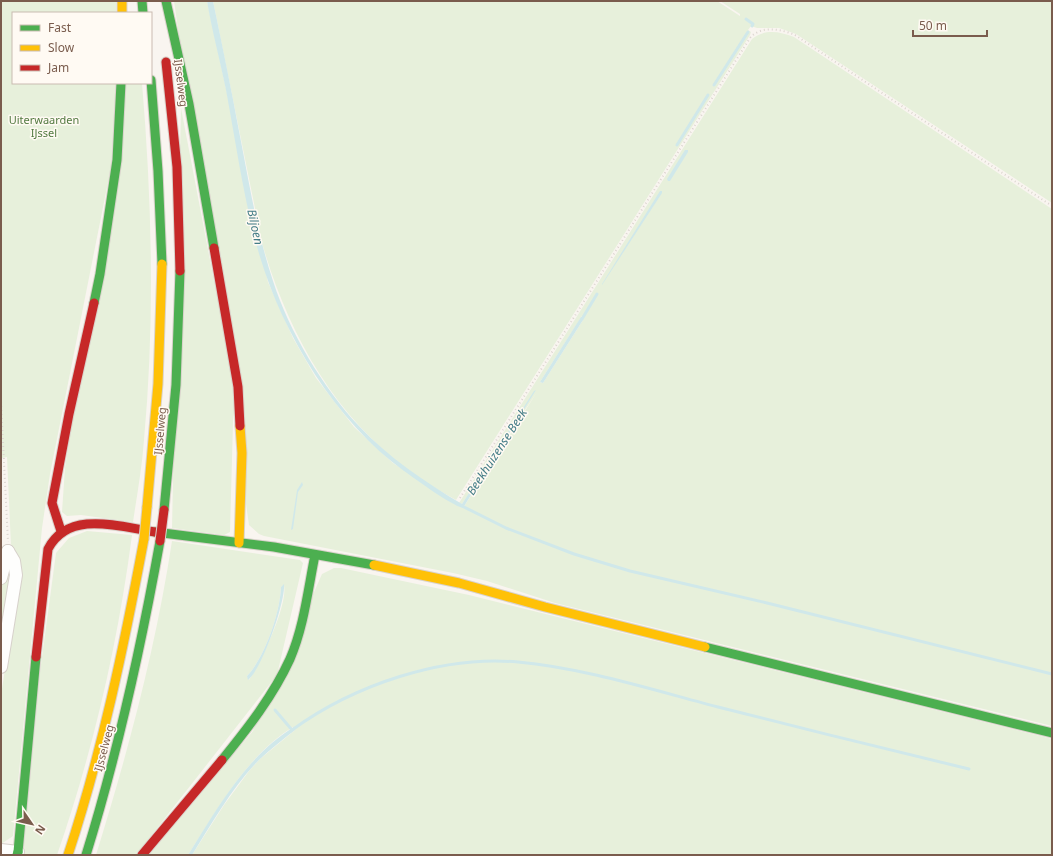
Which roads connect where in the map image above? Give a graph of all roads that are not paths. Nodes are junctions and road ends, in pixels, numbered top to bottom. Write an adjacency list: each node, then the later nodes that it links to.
1 (122, 1): 5 (main road)
2 (142, 1): 6 (main road)
3 (157, 1): 7 (main road)
4 (166, 1): 12 (main road)
5 (122, 12)
6 (143, 12)
7 (160, 16)
8 (165, 55): 20 (main road, IJsselweg, bridge)
9 (121, 84): 11 (main road)
10 (151, 84): 19 (main road, IJsselweg, bridge)
11 (61, 531): 12 (main road); 18 (main road)
12 (239, 543): 13 (main road)
13 (315, 555): 16 (main road); 21 (main road)
14 (1, 578): 15 (street)
15 (1, 667)
16 (1052, 733)
17 (1, 850): 18 (street)
18 (17, 854)
19 (68, 855)
20 (86, 855)
21 (142, 855)

